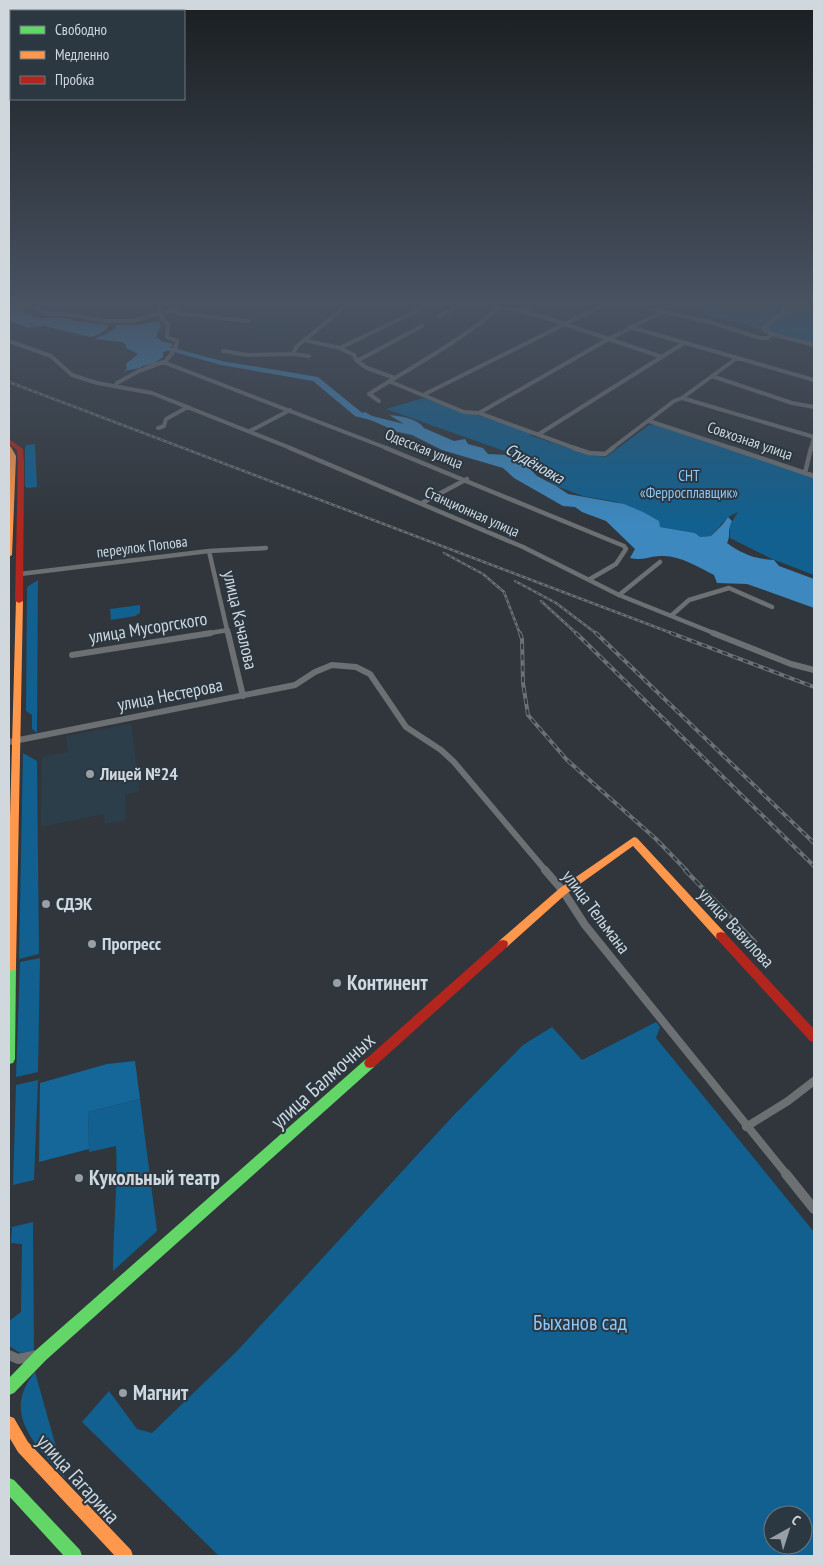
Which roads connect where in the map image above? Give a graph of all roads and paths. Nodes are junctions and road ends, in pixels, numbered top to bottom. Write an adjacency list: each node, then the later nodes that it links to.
1 (84, 378): 11 (street, Станционная улица)
2 (126, 378): 11 (street)
3 (205, 378): 17 (street, Одесская улица)
4 (395, 378): 10 (street)
5 (457, 378): 12 (street)
6 (540, 378): 18 (street)
7 (628, 378): 22 (street)
8 (709, 378): 13 (street)
9 (718, 378): 16 (street)
10 (391, 382): 12 (street); 14 (street)
11 (116, 386): 15 (street, Станционная улица)
12 (425, 394): 18 (street)
13 (682, 398): 19 (street); 23 (street)
14 (379, 401)
15 (188, 407): 20 (street); 21 (street, Станционная улица)
16 (814, 408)
17 (290, 410): 21 (street); 28 (street, Одесская улица)
18 (479, 413): 22 (street)
19 (649, 421): 22 (street); 26 (street, Совхозная улица)
20 (158, 428)
21 (250, 431): 29 (street, Станционная улица)
22 (539, 434)
23 (814, 437): 26 (street)
24 (9, 440): 30 (main road)
25 (9, 448): 31 (main road)
26 (804, 473): 27 (street, Совхозная улица)
27 (814, 476)
28 (467, 479): 29 (street); 37 (street, Одесская улица)
29 (422, 503): 37 (street, Станционная улица)
30 (21, 505): 31 (main road); 36 (main road)
31 (11, 507): 34 (main road)
32 (266, 548): 33 (street, переулок Попова)
33 (209, 551): 36 (street, переулок Попова); 41 (street, улица Качалова)
34 (9, 555)
35 (660, 562): 38 (street)
36 (20, 574): 46 (main road)
37 (590, 579): 38 (street, Станционная улица)
38 (620, 595): 40 (street, Станционная улица)
39 (772, 607): 40 (street)
40 (672, 616): 44 (street, Станционная улица)
41 (228, 630): 42 (street, улица Мусоргского); 45 (street, улица Качалова)
42 (72, 655)
43 (332, 665): 45 (street, улица Нестерова); 48 (street, улица Тельмана)
44 (814, 670)
45 (243, 696): 46 (street, улица Нестерова)
46 (13, 741): 50 (main road)
47 (634, 841): 48 (main road, улица Балмочных); 49 (main road, улица Вавилова)
48 (563, 891): 52 (street, улица Тельмана); 54 (main road, улица Балмочных)
49 (814, 1037)
50 (9, 1059)
51 (814, 1081): 52 (street)
52 (746, 1127): 53 (street, улица Тельмана)
53 (814, 1209)
54 (42, 1354): 55 (street); 56 (main road, улица Балмочных)
55 (9, 1355)
56 (9, 1388)
57 (9, 1423): 60 (main road, улица Гагарина)
58 (9, 1484): 59 (main road)
59 (74, 1556)
60 (124, 1556)

